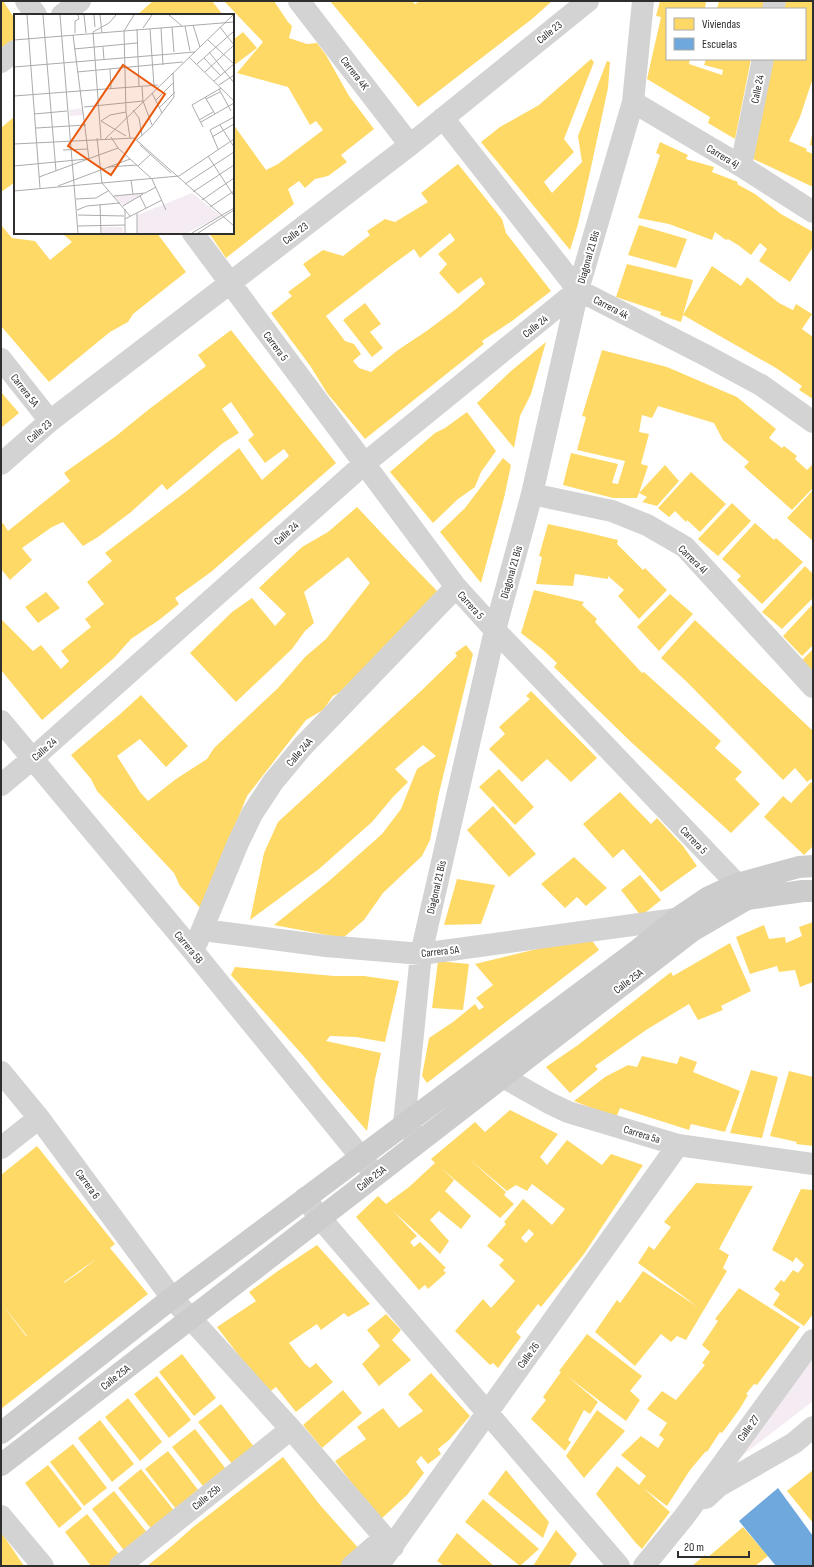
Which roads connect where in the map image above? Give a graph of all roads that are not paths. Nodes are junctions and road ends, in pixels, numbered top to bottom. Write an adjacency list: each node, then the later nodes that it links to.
1 (26, 1): 6 (street)
2 (80, 1): 7 (street)
3 (299, 1): 13 (street, Carrera 4K)
4 (588, 1): 12 (street, Calle 23)
5 (643, 1): 11 (street, Diagonal 21 Bis)
6 (35, 14)
7 (63, 14)
8 (14, 52): 10 (street)
9 (763, 60): 14 (street, Calle 24)
10 (1, 62)
11 (633, 102): 14 (street, Carrera 4J); 18 (street, Diagonal 21 Bis)
12 (443, 118): 13 (street, Calle 23); 18 (street, Carrera 4k)
13 (410, 145): 17 (street, Calle 23)
14 (740, 166): 15 (street, Carrera 4J)
15 (813, 212)
16 (194, 234): 17 (street, Carrera 5)
17 (230, 283): 20 (street, Calle 23); 23 (street, Carrera 5)
18 (578, 290): 21 (street, Carrera 4k); 23 (street, Calle 24); 24 (street, Diagonal 21 Bis)
19 (1, 359): 20 (street, Carrera 5A)
20 (50, 421): 22 (street, Calle 23)
21 (813, 422)
22 (1, 464)
23 (364, 464): 25 (street, Carrera 5); 29 (street, Calle 24)
24 (532, 494): 26 (street, Diagonal 21 Bis); 27 (street, Carrera 4l)
25 (456, 587): 26 (street, Carrera 5); 35 (street, Calle 24A)
26 (495, 630): 33 (street, Carrera 5); 37 (street, Diagonal 21 Bis)
27 (813, 687)
28 (1, 721): 29 (street, Carrera 5B)
29 (32, 759): 30 (street, Calle 24); 36 (street, Carrera 5B)
30 (1, 785)
31 (813, 866): 33 (street)
32 (813, 891): 33 (street)
33 (742, 892): 34 (street, Calle 25A); 40 (street, Calle 25A)
34 (676, 919): 37 (street, Carrera 5A); 38 (street, Calle 25A)
35 (203, 930): 36 (street, Calle 24A); 37 (street, Carrera 5A)
36 (192, 951): 46 (street, Carrera 5B)
37 (421, 954): 42 (street, Diagonal 21 Bis)
38 (486, 1063): 40 (street, Carrera 5a); 42 (street, Calle 25A)
39 (1, 1072): 41 (street, Carrera 6)
40 (503, 1077): 43 (street, Calle 25A); 44 (street, Carrera 5a)
41 (39, 1118): 45 (street); 51 (street, Carrera 6)
42 (404, 1124): 43 (street); 46 (street, Calle 25A)
43 (419, 1141): 48 (street, Calle 25A)
44 (678, 1145): 47 (street, Carrera 5a); 54 (street, Calle 26)
45 (1, 1148)
46 (361, 1157): 48 (street, Carrera 5B); 49 (street, Calle 25A)
47 (813, 1164)
48 (376, 1175): 50 (street, Calle 25A)
49 (305, 1198): 50 (street); 51 (street, Calle 25A)
50 (320, 1218): 52 (street, Calle 25A); 54 (street)
51 (172, 1298): 52 (street, Carrera 6); 57 (street, Calle 25A)
52 (190, 1318): 56 (street, Carrera 6); 58 (street, Calle 25A)
53 (813, 1340): 60 (street, Calle 27)
54 (487, 1413): 61 (street, Calle 26); 66 (street)
55 (813, 1427): 60 (street, Calle 27)
56 (291, 1429): 61 (street, Carrera 6); 63 (street, Calle 25b)
57 (1, 1433)
58 (1, 1465)
59 (1, 1516): 62 (street)
60 (684, 1517): 67 (street, Calle 27)
61 (389, 1542): 64 (street); 65 (street, Calle 26)
62 (43, 1566)
63 (120, 1566)
64 (352, 1566)
65 (378, 1566)
66 (619, 1566)
67 (644, 1566)

